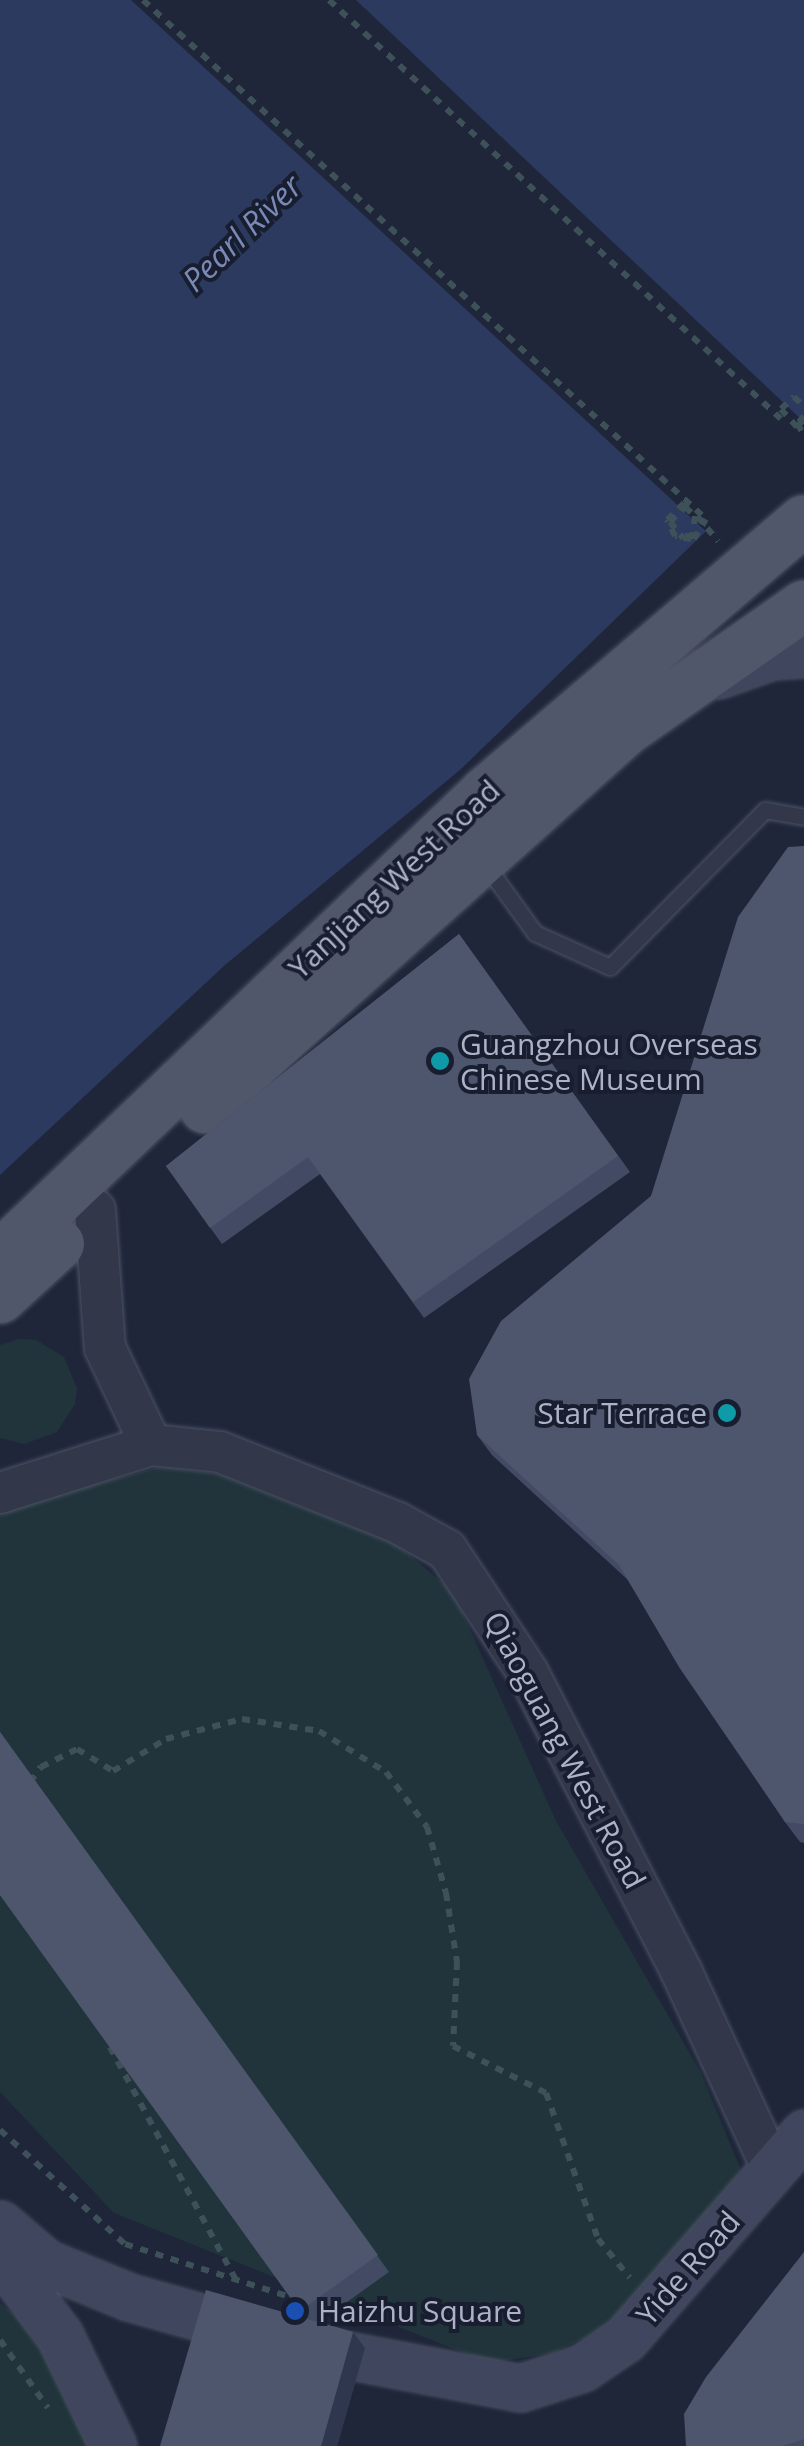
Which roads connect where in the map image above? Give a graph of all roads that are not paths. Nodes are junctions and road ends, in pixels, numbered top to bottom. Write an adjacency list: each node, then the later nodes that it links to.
1 (804, 520): 8 (main road, Yanjiang West Road)
2 (804, 606): 4 (main road, Yanjiang West Road)
3 (804, 654): 4 (main road)
4 (669, 694): 6 (main road, Yanjiang West Road)
5 (804, 817): 6 (lane)
6 (480, 856): 7 (main road, Yanjiang West Road)
7 (95, 1210): 9 (main road, Yanjiang West Road); 10 (street)
8 (0, 1256)
9 (0, 1298)
10 (151, 1445): 11 (street, Qiaoguang West Road); 13 (street, Qiaoguang West Road)
11 (0, 1492)
12 (804, 2133): 13 (main road, Yide Road)
13 (773, 2170): 14 (main road, Yide Road)
14 (0, 2224)
15 (0, 2256): 16 (main road)
16 (113, 2446)

